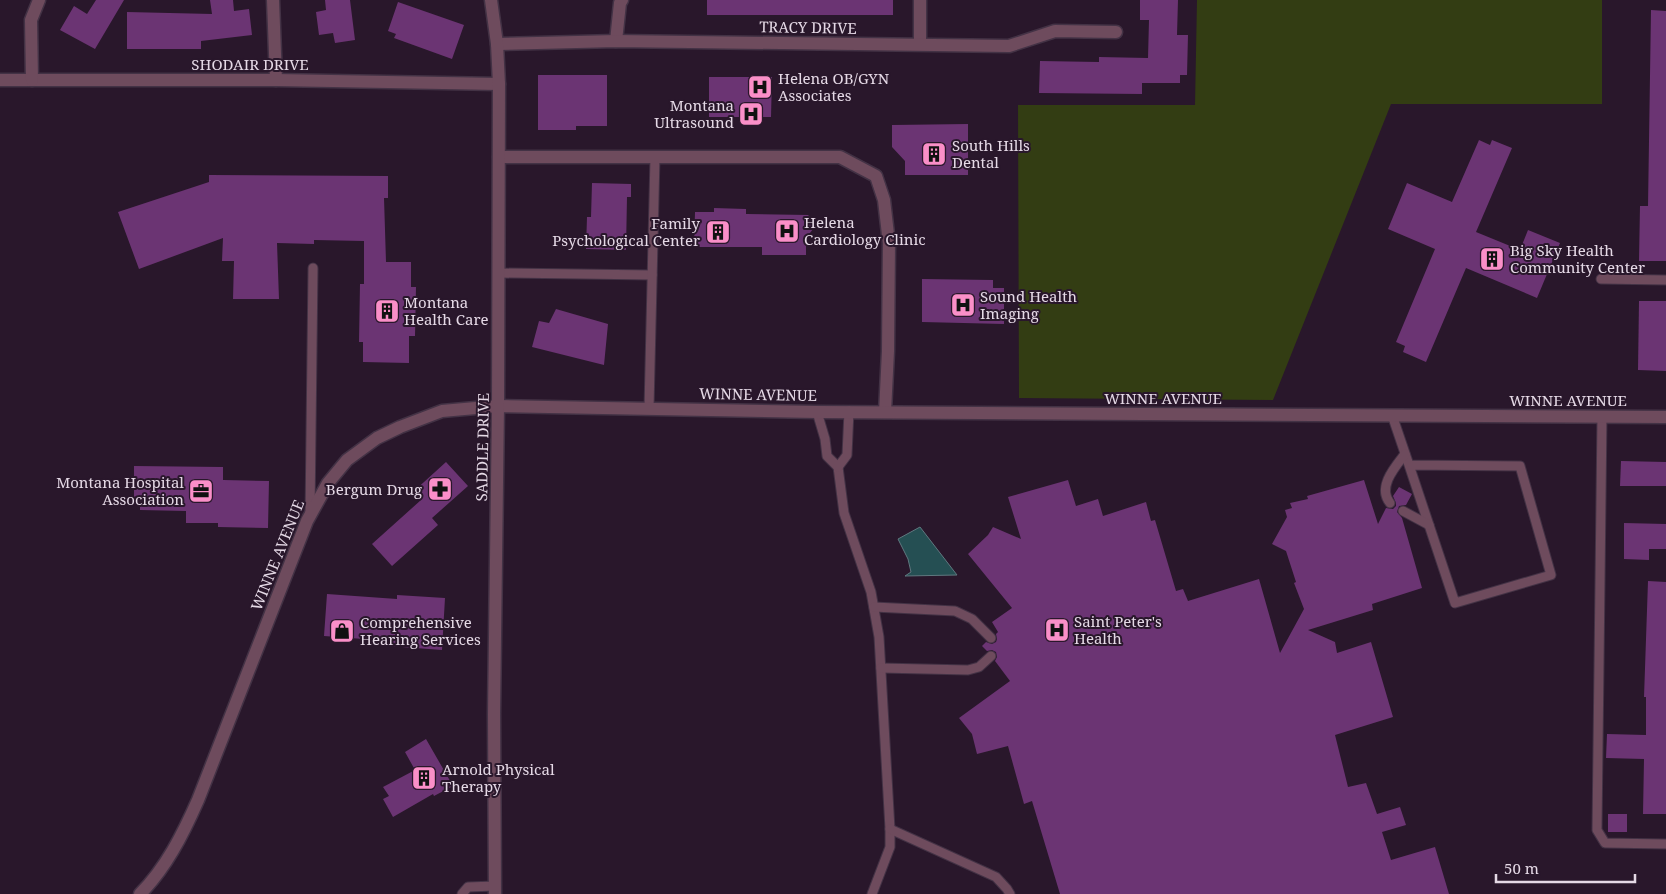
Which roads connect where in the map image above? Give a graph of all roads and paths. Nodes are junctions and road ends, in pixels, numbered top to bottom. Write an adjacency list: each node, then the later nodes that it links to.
1 (39, 0): 11 (street)
2 (273, 0): 12 (street)
3 (491, 0): 8 (street, SADDLE DRIVE)
4 (920, 0): 9 (street)
5 (620, 1): 7 (street)
6 (1116, 32): 9 (street, TRACY DRIVE)
7 (616, 41): 8 (street, TRACY DRIVE); 9 (street, TRACY DRIVE)
8 (497, 44): 13 (street, SADDLE DRIVE)
9 (920, 44)
10 (0, 80): 11 (street, SHODAIR DRIVE)
11 (32, 80): 12 (street, SHODAIR DRIVE)
12 (276, 80): 13 (street, SHODAIR DRIVE)
13 (499, 84): 14 (street, SADDLE DRIVE)
14 (499, 157): 15 (street); 17 (street, SADDLE DRIVE)
15 (655, 157): 18 (lane); 25 (street)
16 (314, 268): 34 (lane)
17 (499, 273): 18 (lane); 21 (street, SADDLE DRIVE)
18 (652, 275): 22 (lane)
19 (1601, 279): 20 (lane)
20 (1666, 280)
21 (498, 406): 22 (street, WINNE AVENUE); 34 (street, WINNE AVENUE); 42 (street, SADDLE DRIVE)
22 (649, 408): 24 (street, WINNE AVENUE)
23 (849, 411): 24 (street, WINNE AVENUE); 25 (street, WINNE AVENUE); 31 (lane)
24 (816, 412): 31 (lane)
25 (884, 412): 26 (street, WINNE AVENUE)
26 (1392, 415): 27 (street, WINNE AVENUE); 29 (lane)
27 (1602, 416): 28 (street, WINNE AVENUE); 41 (lane)
28 (1666, 416)
29 (1405, 454): 30 (lane); 32 (lane)
30 (1409, 465): 35 (lane); 35 (lane)
31 (838, 467): 36 (lane)
32 (1390, 503)
33 (1403, 511): 35 (lane)
34 (310, 514): 43 (street, WINNE AVENUE)
35 (1429, 525)
36 (874, 608): 37 (lane); 39 (lane)
37 (991, 638)
38 (990, 656): 39 (lane)
39 (880, 668): 40 (lane)
40 (890, 830): 45 (lane); 46 (lane)
41 (1666, 844)
42 (495, 890): 44 (lane)
43 (140, 894)
44 (462, 894)
45 (872, 894)
46 (1010, 894)

